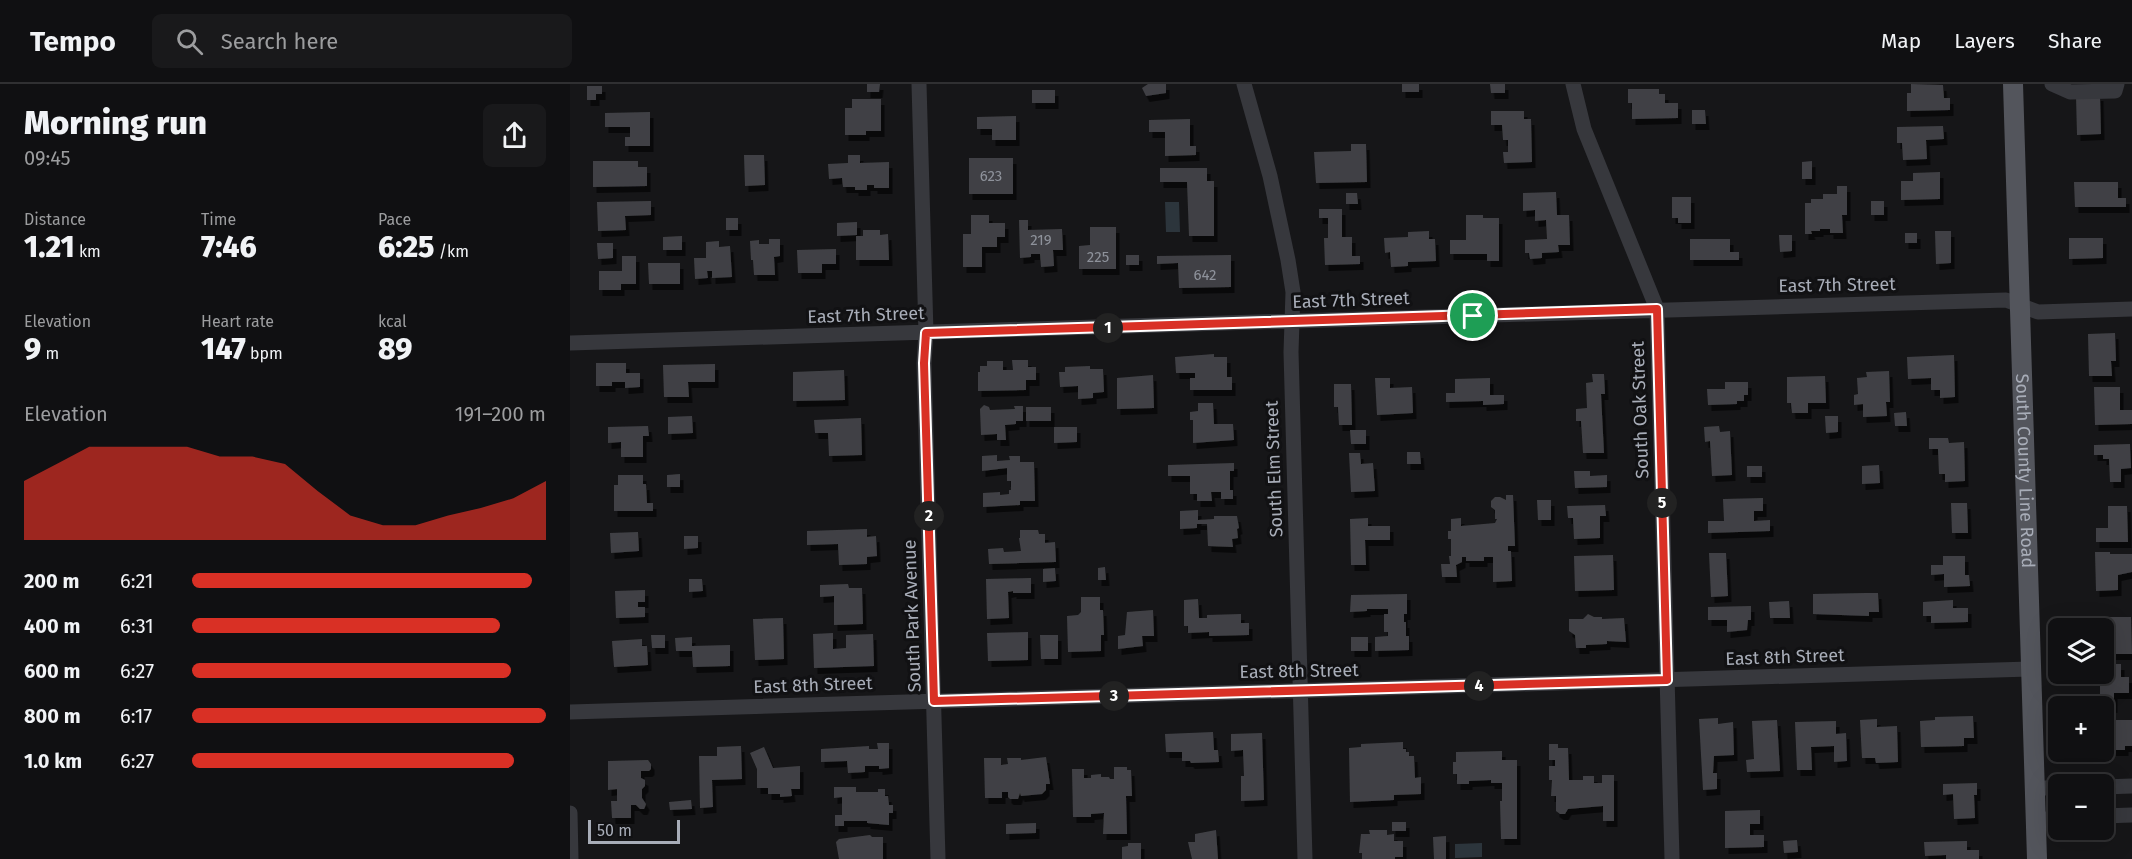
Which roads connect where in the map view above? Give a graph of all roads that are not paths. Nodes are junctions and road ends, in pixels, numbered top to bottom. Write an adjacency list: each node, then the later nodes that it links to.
1 (920, 84): 11 (street, South Park Avenue)
2 (1244, 84): 10 (street, South Elm Street)
3 (1573, 84): 8 (street, South Oak Street)
4 (2013, 84): 7 (main road, South County Line Road)
5 (2052, 84): 6 (street)
6 (2117, 84)
7 (2019, 306): 8 (street, East 7th Street); 9 (street, East 7th Street); 13 (main road, South County Line Road)
8 (1657, 309): 10 (street, East 7th Street); 14 (street, South Oak Street)
9 (2132, 309)
10 (1292, 322): 11 (street, East 7th Street); 15 (street, South Elm Street)
11 (926, 333): 12 (street, East 7th Street); 16 (street, South Park Avenue)
12 (570, 343)
13 (2030, 669): 14 (street, East 8th Street); 20 (main road, South County Line Road)
14 (1667, 680): 15 (street, East 8th Street); 30 (street, South Oak Street)
15 (1300, 691): 16 (street, East 8th Street); 29 (street, South Elm Street)
16 (934, 701): 17 (street, East 8th Street); 28 (street, South Park Avenue)
17 (570, 712)
18 (2132, 786): 19 (street)
19 (2114, 787)
20 (2034, 788): 21 (street); 26 (main road, South County Line Road)
21 (2048, 788)
22 (570, 813): 27 (street)
23 (2114, 816): 24 (street)
24 (2132, 816)
25 (2048, 819): 26 (street)
26 (2035, 820): 31 (main road, South County Line Road)
27 (571, 859)
28 (938, 859)
29 (1305, 859)
30 (1672, 859)
31 (2037, 859)

